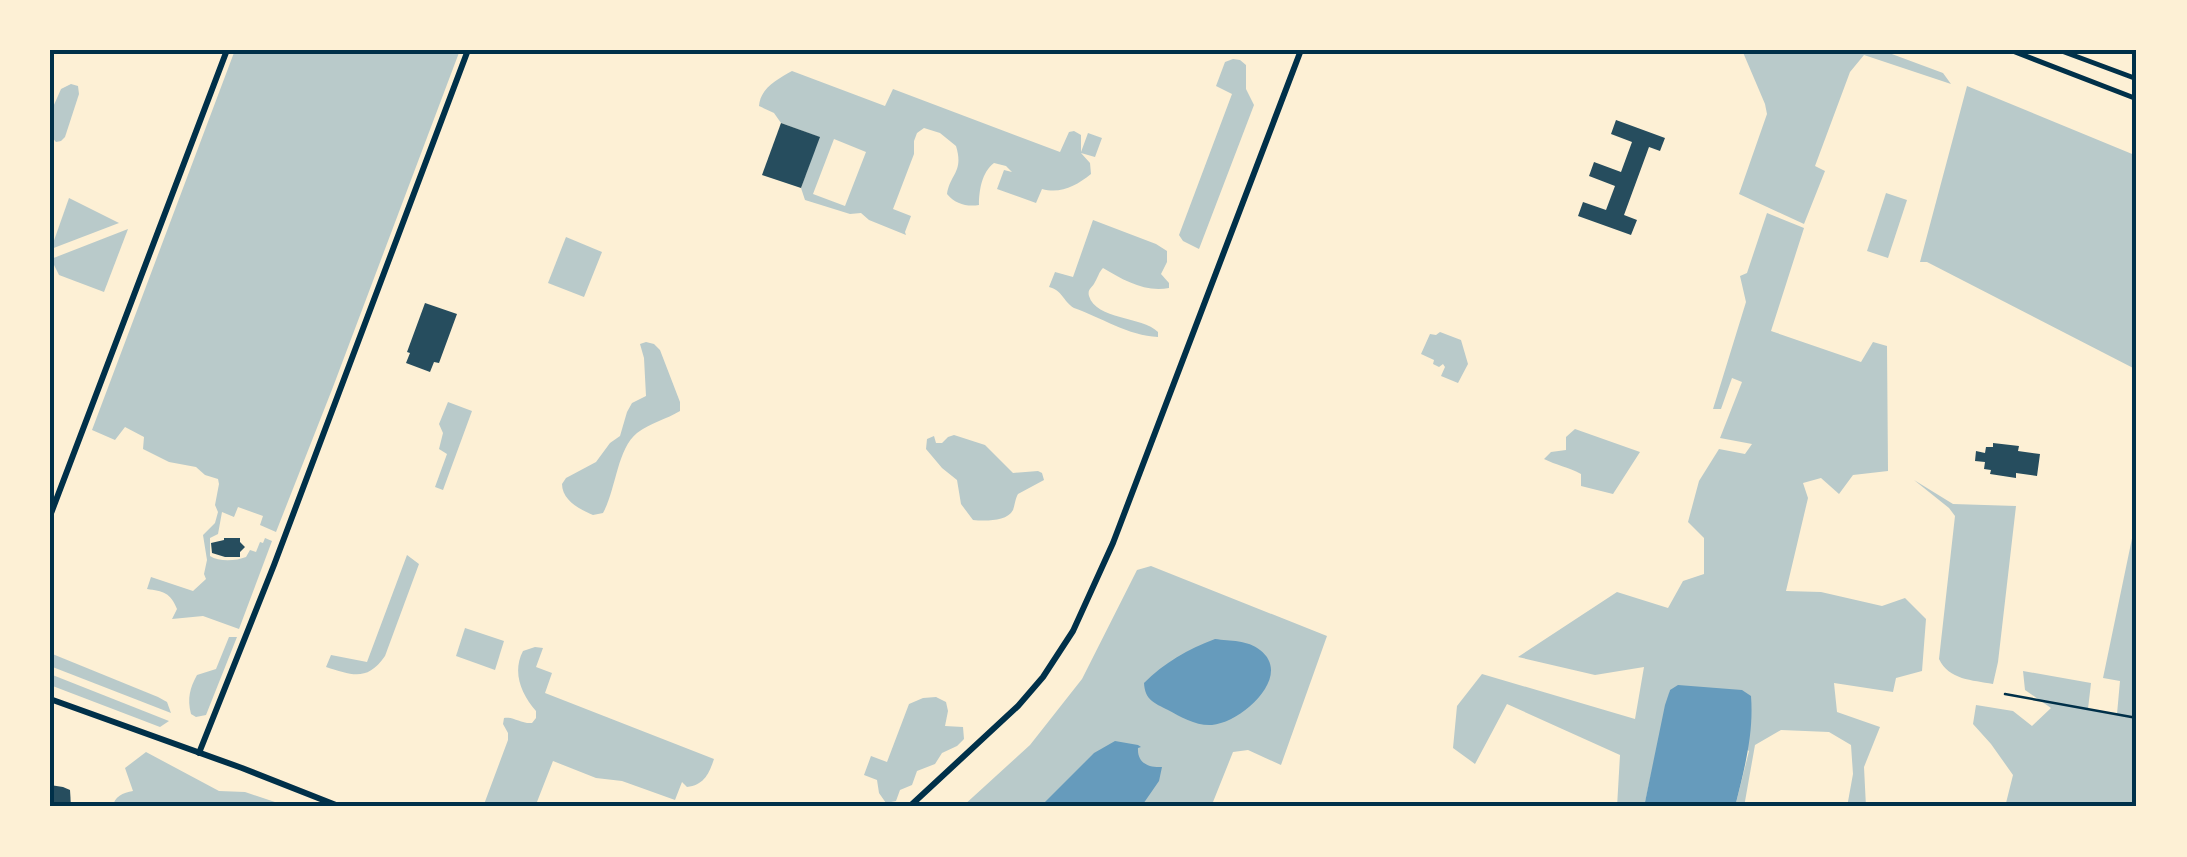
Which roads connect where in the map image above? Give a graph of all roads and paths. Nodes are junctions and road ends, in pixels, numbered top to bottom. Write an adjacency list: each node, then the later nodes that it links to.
1 (227, 50): 8 (main road)
2 (468, 50): 12 (main road)
3 (1300, 50): 14 (main road)
4 (2010, 50): 7 (street)
5 (2060, 50): 6 (street)
6 (2137, 79)
7 (2137, 99)
8 (50, 516)
9 (2006, 694): 11 (lane)
10 (50, 699): 12 (main road)
11 (2137, 718)
12 (199, 753): 13 (main road)
13 (340, 807)
14 (909, 807)

